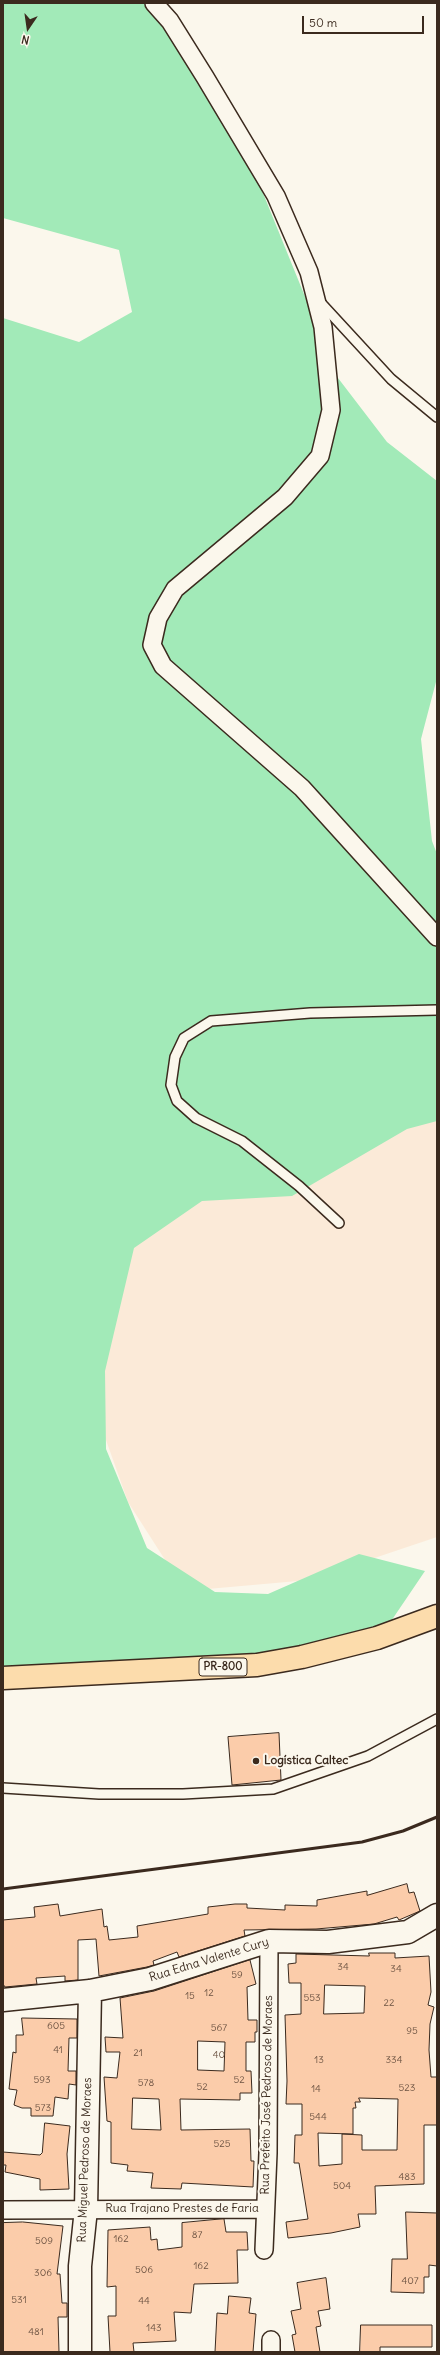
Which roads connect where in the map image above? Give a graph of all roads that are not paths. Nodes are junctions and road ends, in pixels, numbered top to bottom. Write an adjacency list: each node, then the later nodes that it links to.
1 (154, 3): 2 (street)
2 (315, 296): 3 (lane); 4 (street)
3 (437, 417)
4 (437, 937)
5 (437, 1010): 6 (lane)
6 (339, 1223)
7 (437, 1616): 8 (main road, PR-800)
8 (3, 1678)
9 (437, 1719): 10 (lane)
10 (3, 1788)
11 (437, 1916): 12 (street, Rua Edna Valente Cury)
12 (269, 1941): 13 (street, Rua Edna Valente Cury); 16 (street, Rua Prefeito José Pedroso de Moraes)
13 (90, 1991): 14 (street, Rua Edna Valente Cury); 15 (street, Rua Miguel Pedroso de Moraes)
14 (3, 2000)
15 (86, 2209): 16 (street, Rua Trajano Prestes de Faria); 17 (street, Rua Trajano Prestes de Faria); 19 (street, Rua Miguel Pedroso de Moraes)
16 (265, 2209): 18 (street, Rua Prefeito José Pedroso de Moraes)
17 (3, 2210)
18 (264, 2250)
19 (80, 2352)

